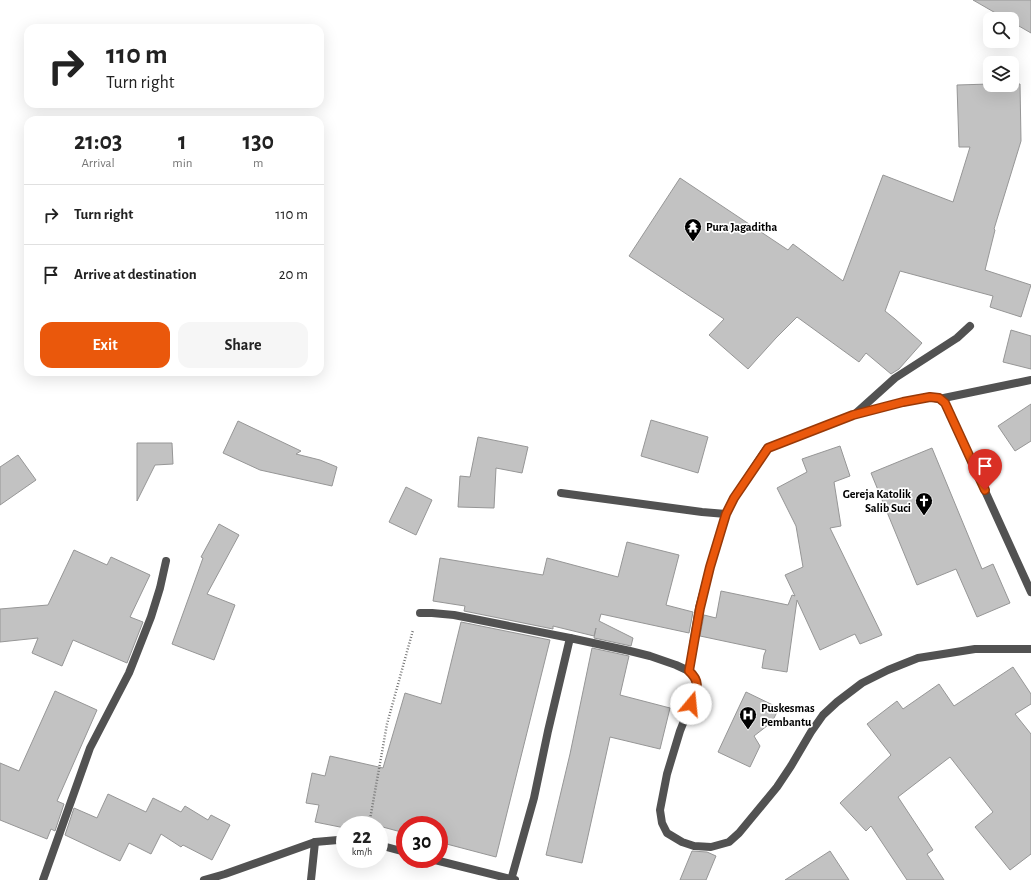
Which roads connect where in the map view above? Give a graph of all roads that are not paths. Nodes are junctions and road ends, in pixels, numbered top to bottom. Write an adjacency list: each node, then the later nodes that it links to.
1 (970, 326): 4 (street)
2 (1031, 380): 3 (street)
3 (939, 398): 4 (street); 8 (street)
4 (853, 415): 6 (street)
5 (561, 493): 6 (street)
6 (726, 514): 12 (street)
7 (166, 561): 16 (street)
8 (1031, 592)
9 (420, 613): 10 (street)
10 (570, 638): 12 (street); 19 (street)
11 (1031, 649): 12 (street)
12 (689, 671)
13 (336, 840): 14 (street)
14 (315, 842): 17 (street); 18 (street)
15 (448, 863): 19 (street)
16 (43, 880)
17 (204, 880)
18 (311, 880)
19 (513, 880)

